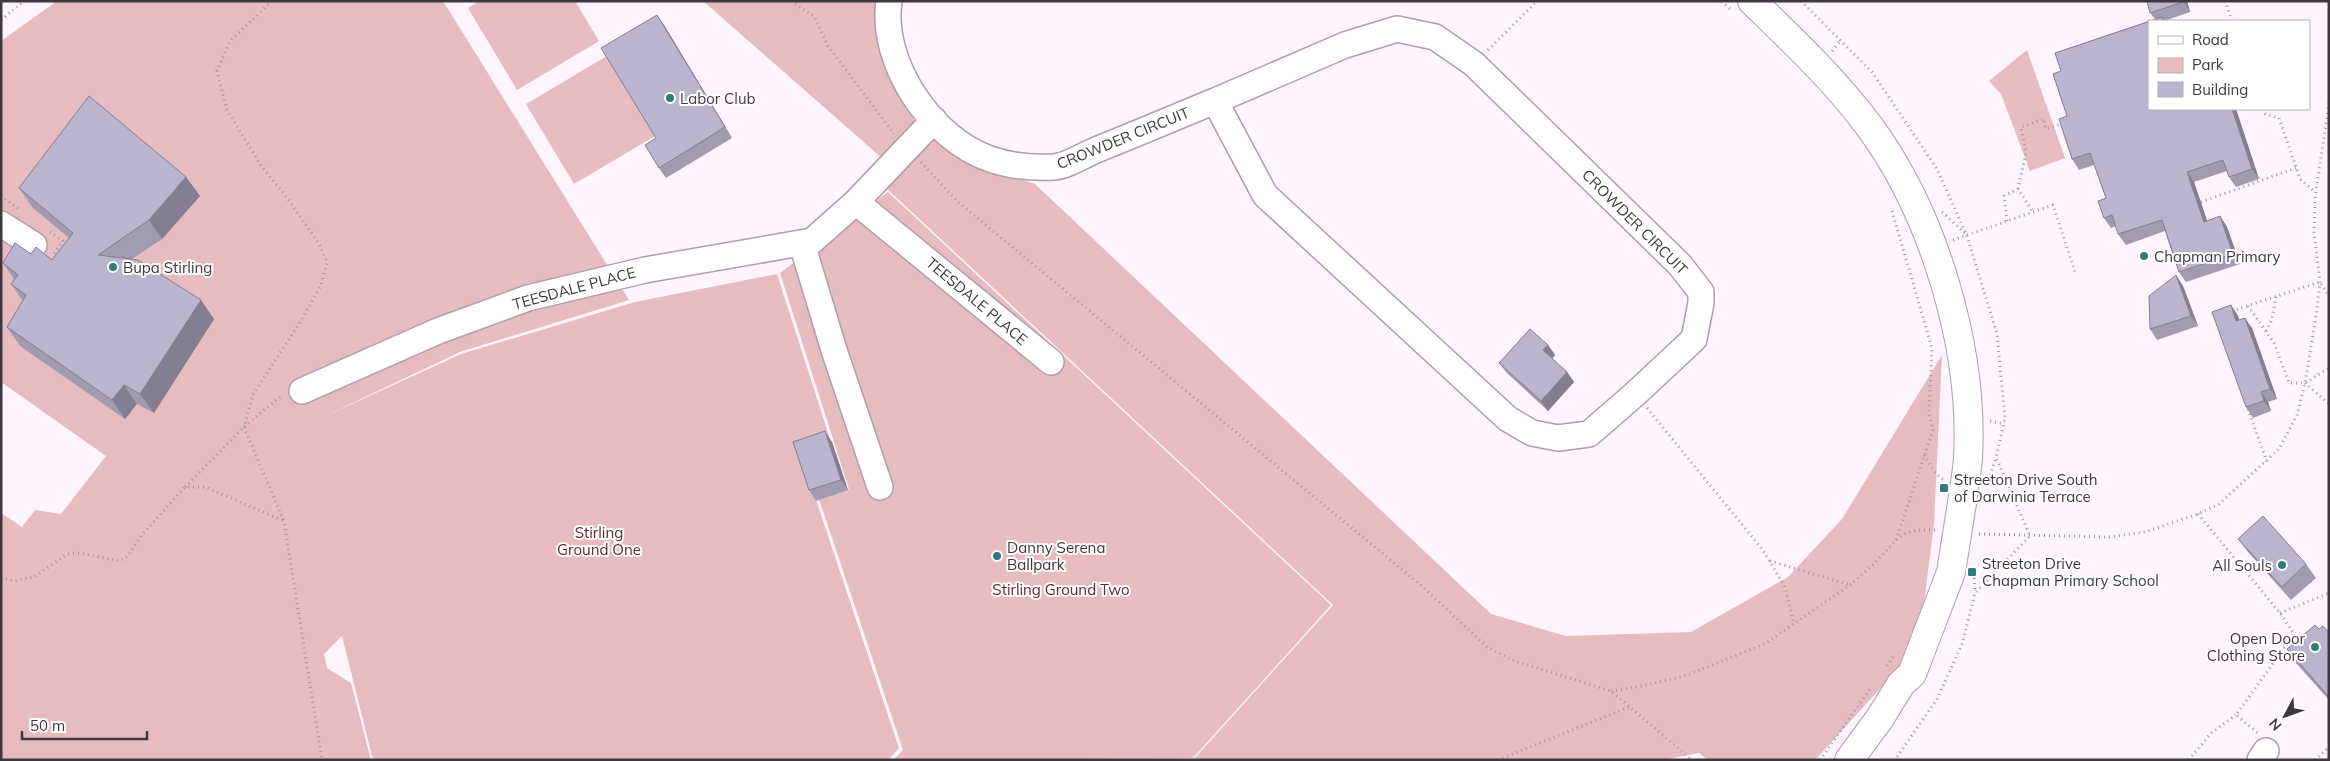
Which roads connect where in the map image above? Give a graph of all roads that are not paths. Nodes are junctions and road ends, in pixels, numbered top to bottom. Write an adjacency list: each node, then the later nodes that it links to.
1 (889, 1): 4 (street, CROWDER CIRCUIT)
2 (1744, 8): 12 (main road, bridge)
3 (1215, 101): 3 (street, CROWDER CIRCUIT); 4 (street, CROWDER CIRCUIT)
4 (934, 120): 5 (street, TEESDALE PLACE)
5 (856, 202): 7 (street, TEESDALE PLACE); 9 (street, TEESDALE PLACE)
6 (1, 224): 8 (street)
7 (802, 244): 10 (street, TEESDALE PLACE); 11 (street)
8 (34, 245)
9 (1051, 362)
10 (302, 391)
11 (880, 487)
12 (1912, 674): 13 (main road); 14 (main road)
13 (1849, 760)
14 (1870, 760)

